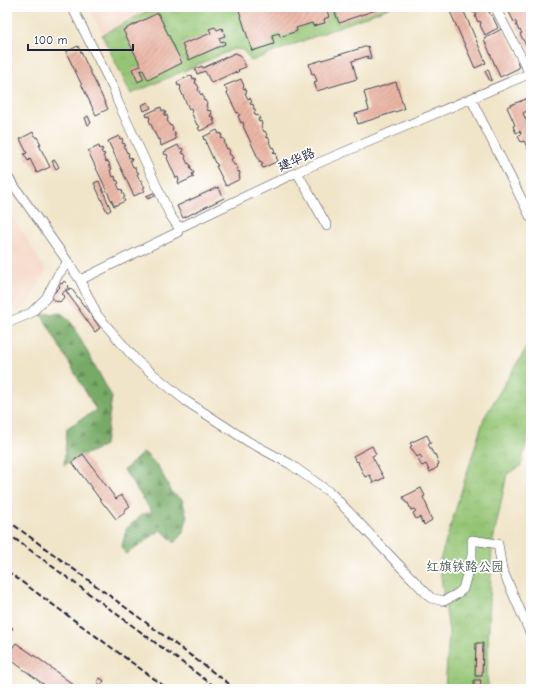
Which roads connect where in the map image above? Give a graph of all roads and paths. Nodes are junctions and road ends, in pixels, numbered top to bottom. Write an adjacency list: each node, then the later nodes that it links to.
1 (72, 7): 9 (street)
2 (495, 7): 3 (street)
3 (531, 74): 4 (street, 建华路)
4 (471, 99): 5 (street, 建华路); 7 (street)
5 (297, 172): 8 (street); 9 (street, 建华路)
6 (7, 176): 10 (street)
7 (531, 218)
8 (326, 226)
9 (179, 228): 11 (street, 建华路)
10 (68, 262): 11 (street); 12 (street)
11 (80, 280): 13 (street)
12 (7, 323)
13 (531, 635)

